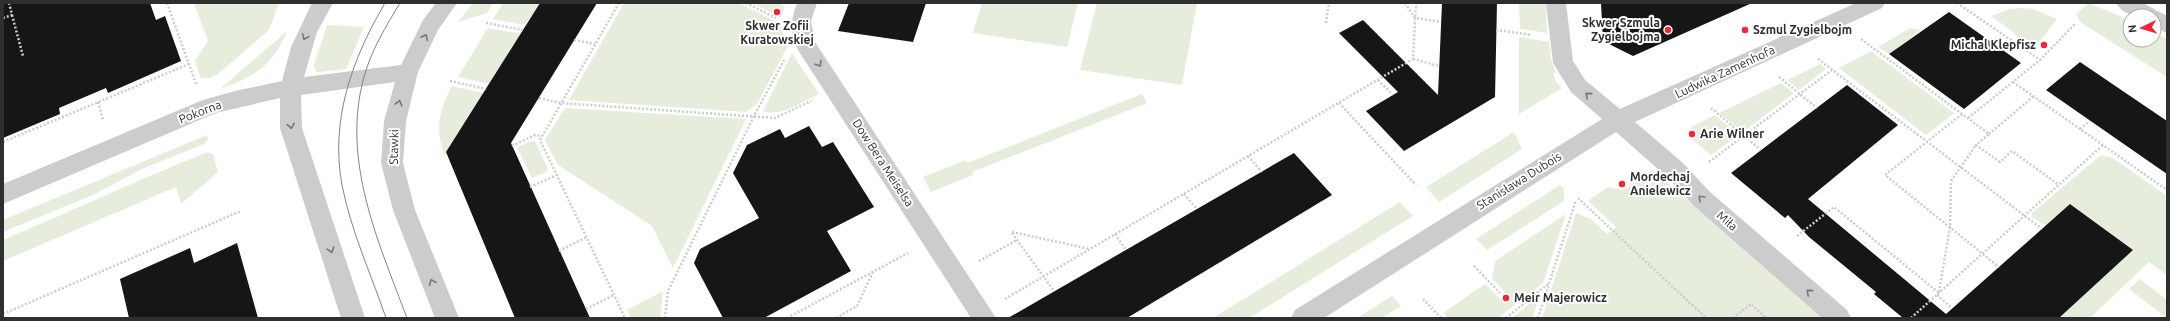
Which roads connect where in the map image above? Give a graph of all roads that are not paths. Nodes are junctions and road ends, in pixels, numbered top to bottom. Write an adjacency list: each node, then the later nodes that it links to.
1 (324, 3): 9 (street, one-way to 9)
2 (447, 3): 8 (street, Stawki, one-way to 2)
3 (807, 3): 14 (street, Dow Bera Meiselsa, one-way to 14)
4 (1556, 3): 10 (street, one-way to 4)
5 (1875, 3): 10 (street, Ludwika Zamenhofa)
6 (2126, 3): 7 (street)
7 (2135, 8)
8 (408, 72): 9 (street, Pokorna); 13 (street, Stawki, one-way to 8)
9 (291, 88): 11 (street, Pokorna); 12 (street, one-way to 12)
10 (1618, 120): 15 (street, Stanisława Dubois); 16 (street, Miła, one-way to 10)
11 (3, 194)
12 (353, 318)
13 (447, 318)
14 (984, 318)
15 (1303, 318)
16 (1839, 318)

